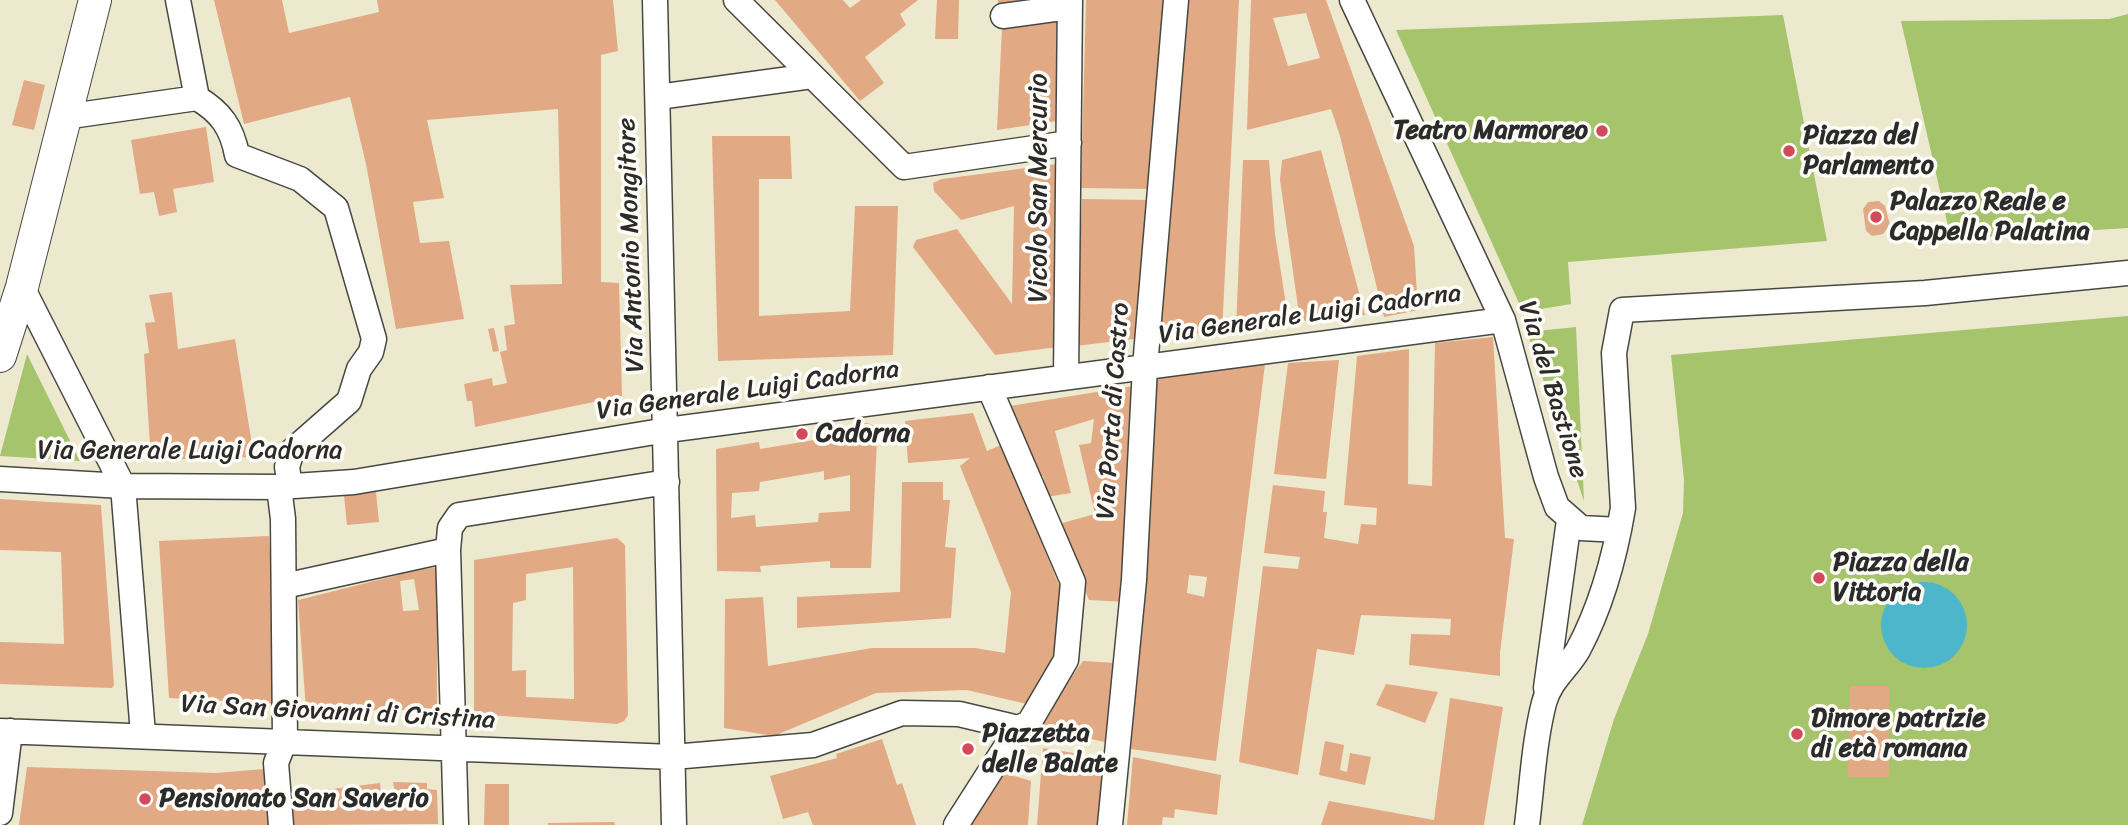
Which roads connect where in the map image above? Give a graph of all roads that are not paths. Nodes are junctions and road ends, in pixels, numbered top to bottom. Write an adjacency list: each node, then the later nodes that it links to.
1 (95, 0): 12 (street)
2 (178, 0): 11 (street)
3 (655, 0): 10 (street, Via Antonio Mongitore)
4 (736, 0): 9 (street)
5 (1176, 0): 18 (street, Via Porta di Castro)
6 (1352, 0): 16 (street, Via del Bastione)
7 (1070, 4): 8 (street); 13 (street, Vicolo San Mercurio)
8 (1003, 16)
9 (812, 76): 10 (street); 13 (street)
10 (658, 97): 21 (street, Via Antonio Mongitore)
11 (197, 98): 12 (street); 25 (street)
12 (64, 117): 15 (street)
13 (1069, 143): 19 (street, Vicolo San Mercurio)
14 (2128, 273): 27 (street)
15 (22, 286): 17 (street); 24 (street)
16 (1503, 320): 18 (street, Via Generale Luigi Cadorna); 26 (street, Via del Bastione)
17 (0, 356)
18 (1145, 367): 19 (street, Via Generale Luigi Cadorna); 42 (street, Via Porta di Castro)
19 (1066, 377): 20 (street, Via Generale Luigi Cadorna)
20 (989, 387): 21 (street, Via Generale Luigi Cadorna); 31 (street)
21 (667, 430): 23 (street, Via Antonio Mongitore); 25 (street, Via Generale Luigi Cadorna)
22 (0, 480): 24 (street, Via Generale Luigi Cadorna)
23 (667, 482): 28 (street); 36 (street, Via Antonio Mongitore)
24 (123, 486): 25 (street, Via Generale Luigi Cadorna); 33 (street)
25 (284, 486): 29 (street)
26 (1569, 520): 27 (street, Via del Bastione); 30 (street)
27 (1619, 530): 30 (street)
28 (448, 550): 29 (street); 35 (street)
29 (284, 586): 34 (street)
30 (1544, 702): 43 (street)
31 (1018, 728): 36 (street, Via San Giovanni di Cristina); 41 (street)
32 (5, 731): 33 (street, Via San Giovanni di Cristina); 37 (street)
33 (143, 734): 34 (street, Via San Giovanni di Cristina)
34 (285, 740): 35 (street, Via San Giovanni di Cristina); 38 (street)
35 (455, 748): 36 (street, Via San Giovanni di Cristina); 39 (street)
36 (673, 757): 40 (street, Via Antonio Mongitore)
37 (0, 813)
38 (281, 825)
39 (456, 825)
40 (674, 825)
41 (956, 825)
42 (1110, 825)
43 (1527, 825)

